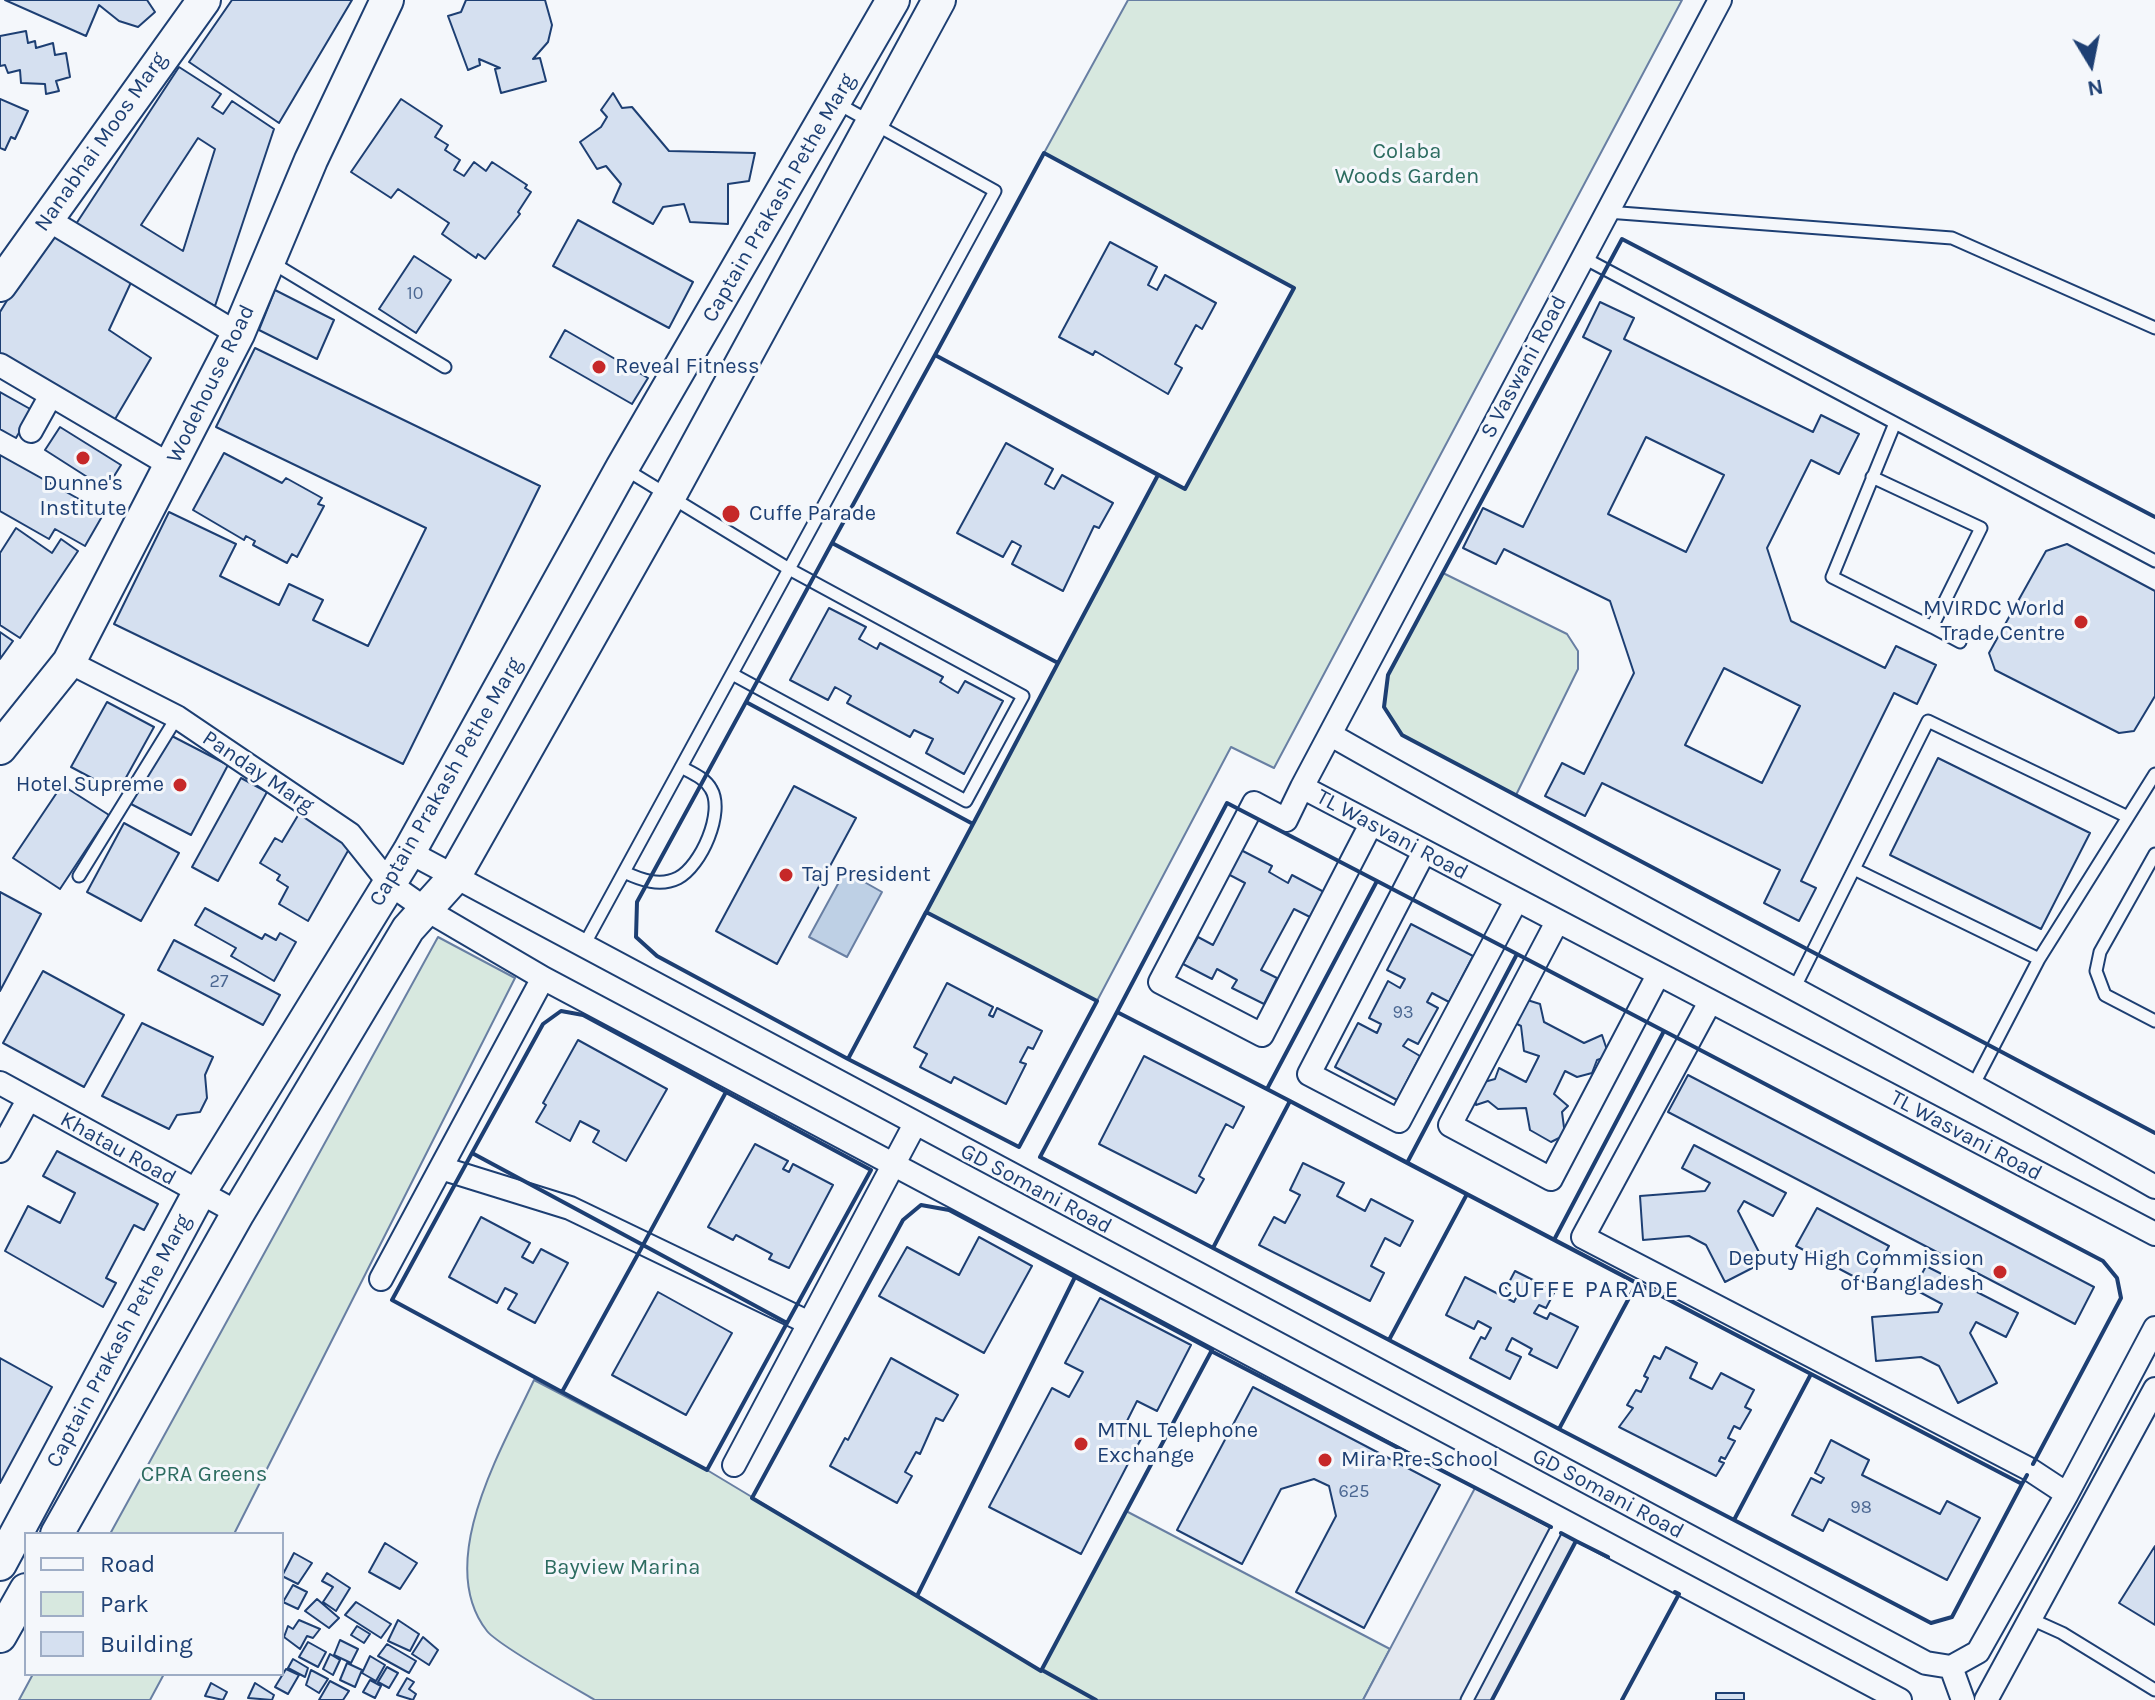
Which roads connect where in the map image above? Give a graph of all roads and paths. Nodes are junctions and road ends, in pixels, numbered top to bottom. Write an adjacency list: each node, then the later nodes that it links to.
1 (204, 0): 9 (main road, Nanabhai Moos Marg)
2 (387, 0): 11 (main road, Wodehouse Road)
3 (893, 0): 6 (main road, Captain Prakash Pethe Marg)
4 (939, 0): 7 (main road, Captain Prakash Pethe Marg)
5 (1720, 0): 8 (street, S Vaswani Road)
6 (835, 102): 7 (lane); 13 (main road, Captain Prakash Pethe Marg)
7 (872, 123): 12 (main road, Captain Prakash Pethe Marg); 27 (lane)
8 (1607, 212): 10 (street, S Vaswani Road); 15 (lane)
9 (47, 219): 14 (main road, Nanabhai Moos Marg); 16 (street)
10 (1582, 257): 20 (lane); 33 (street, S Vaswani Road)
11 (269, 261): 16 (main road, Wodehouse Road); 18 (lane)
12 (795, 264): 13 (main road); 25 (main road, Captain Prakash Pethe Marg)
13 (738, 268): 23 (main road, Captain Prakash Pethe Marg)
14 (0, 285)
15 (2155, 328)
16 (238, 334): 22 (main road, Wodehouse Road)
17 (0, 365): 19 (street)
18 (445, 367)
19 (51, 395): 21 (street); 22 (street)
20 (1895, 423): 24 (lane); 26 (lane)
21 (31, 431)
22 (170, 465): 30 (main road, Wodehouse Road)
23 (622, 468): 25 (lane); 41 (main road, Captain Prakash Pethe Marg)
24 (1872, 477): 28 (lane); 28 (lane)
25 (670, 495): 27 (lane); 47 (main road, Captain Prakash Pethe Marg)
26 (2155, 561)
27 (789, 569): 31 (lane); 31 (lane)
28 (1932, 627): 29 (lane)
29 (1960, 642)
30 (69, 662): 32 (street, Panday Marg); 34 (main road, Wodehouse Road)
31 (732, 674): 35 (lane)
32 (177, 717): 46 (lane); 48 (street, Panday Marg)
33 (1331, 735): 37 (street, TL Wasvani Road); 56 (street)
34 (0, 748)
35 (681, 767): 45 (lane); 45 (lane)
36 (2155, 774): 38 (lane)
37 (1302, 787): 40 (street, TL Wasvani Road); 40 (street)
38 (2151, 790): 39 (lane)
39 (2128, 817): 44 (lane); 53 (lane)
40 (1371, 824): 42 (street, TL Wasvani Road)
41 (409, 852): 47 (street, GD Somani Road); 48 (main road, Captain Prakash Pethe Marg)
42 (1424, 852): 49 (street, TL Wasvani Road); 49 (street)
43 (2155, 854): 58 (lane)
44 (1854, 869): 53 (lane); 56 (lane)
45 (624, 872): 52 (lane)
46 (79, 876)
47 (453, 879): 50 (main road, Captain Prakash Pethe Marg); 52 (street, GD Somani Road)
48 (390, 884): 50 (street, Panday Marg); 67 (main road, Captain Prakash Pethe Marg)
49 (1516, 901): 51 (street, TL Wasvani Road)
50 (427, 910): 55 (street, GD Somani Road); 68 (main road, Captain Prakash Pethe Marg)
51 (1557, 922): 54 (street, TL Wasvani Road); 54 (street)
52 (583, 947): 62 (street, GD Somani Road)
53 (2039, 959): 60 (lane)
54 (1658, 975): 57 (street, TL Wasvani Road)
55 (543, 978): 64 (street, GD Somani Road); 65 (street)
56 (1794, 989): 60 (street)
57 (1710, 1002): 69 (street, TL Wasvani Road); 75 (street)
58 (2155, 1021)
59 (0, 1083): 61 (street, Khatau Road)
60 (1974, 1084): 66 (street)
61 (28, 1100): 63 (street); 67 (street, Khatau Road)
62 (915, 1124): 64 (street); 82 (street, GD Somani Road)
63 (0, 1151)
64 (893, 1164): 71 (street); 76 (street, GD Somani Road)
65 (441, 1168): 70 (street); 71 (street)
66 (2155, 1187)
67 (199, 1193): 68 (street, Khatau Road); 78 (main road, Captain Prakash Pethe Marg)
68 (238, 1213): 77 (main road, Captain Prakash Pethe Marg)
69 (2155, 1234)
70 (381, 1279)
71 (809, 1323): 74 (street)
72 (2155, 1328): 75 (street)
73 (2155, 1389): 80 (street)
74 (734, 1465)
75 (2067, 1494): 82 (street)
76 (1559, 1525): 84 (lane); 85 (street, GD Somani Road)
77 (58, 1532)
78 (9, 1549)
79 (24, 1594): 81 (main road)
80 (2031, 1619): 83 (lane); 87 (street)
81 (0, 1636)
82 (1951, 1667): 86 (street)
83 (2155, 1690)
84 (1467, 1700)
85 (1900, 1700)
86 (1963, 1700)
87 (1986, 1700)

